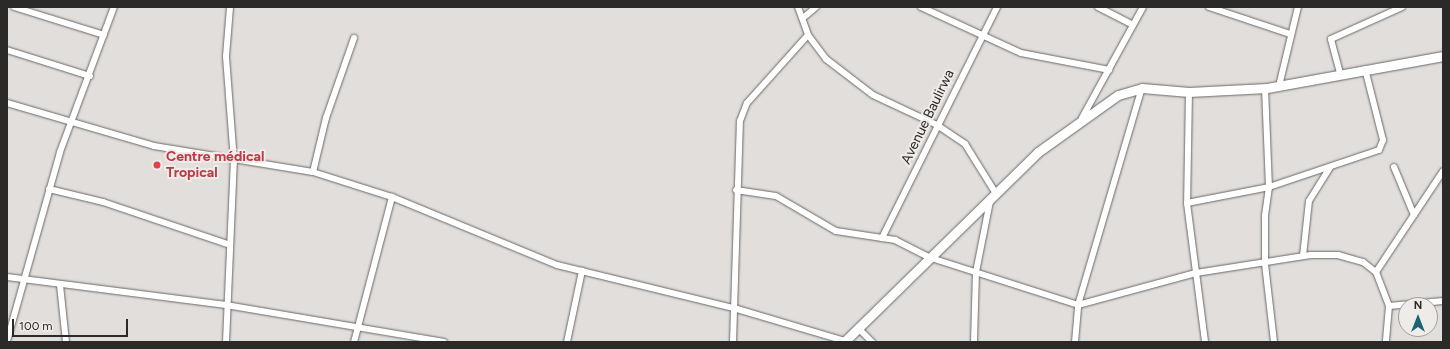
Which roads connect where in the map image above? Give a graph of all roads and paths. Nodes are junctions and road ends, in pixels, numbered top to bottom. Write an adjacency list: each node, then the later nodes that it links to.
1 (14, 7): 16 (street)
2 (114, 7): 16 (street)
3 (230, 7): 34 (street)
4 (798, 7): 13 (street)
5 (816, 7): 13 (street)
6 (921, 7): 18 (street)
7 (997, 7): 18 (street, Avenue Baulirwa)
8 (1098, 7): 14 (street)
9 (1143, 7): 14 (street)
10 (1209, 7): 15 (street)
11 (1298, 7): 15 (street)
12 (1402, 7): 24 (street)
13 (803, 18): 17 (street)
14 (1133, 25): 23 (street)
15 (1290, 34): 26 (street)
16 (104, 35): 25 (street)
17 (808, 35): 33 (street); 41 (street)
18 (981, 36): 23 (street); 33 (street, Avenue Baulirwa)
19 (354, 38): 38 (street)
20 (7, 50): 25 (street)
21 (1443, 56): 22 (main road)
22 (1365, 69): 24 (main road); 35 (street)
23 (1109, 70): 31 (street)
24 (1340, 73): 26 (main road)
25 (90, 76): 32 (street)
26 (1279, 86): 28 (main road)
27 (1142, 88): 29 (main road); 31 (main road); 61 (street)
28 (1265, 88): 29 (main road); 39 (street)
29 (1189, 92): 45 (street)
30 (7, 103): 32 (street)
31 (1082, 118): 42 (main road)
32 (72, 124): 34 (street); 40 (street)
33 (937, 125): 42 (street); 47 (street, Avenue Baulirwa)
34 (234, 161): 38 (street); 48 (street)
35 (1330, 167): 39 (street); 49 (street)
36 (1394, 167): 46 (street)
37 (1443, 171): 46 (street)
38 (313, 172): 43 (street)
39 (1269, 187): 45 (street); 51 (street)
40 (49, 189): 48 (street); 57 (street)
41 (736, 190): 47 (street); 63 (street)
42 (995, 192): 44 (main road)
43 (392, 197): 52 (street); 64 (street)
44 (990, 201): 50 (main road); 53 (street)
45 (1187, 203): 55 (street)
46 (1414, 215): 54 (street)
47 (882, 238): 50 (street)
48 (230, 245): 60 (street)
49 (1303, 256): 51 (street); 54 (street)
50 (928, 257): 53 (street); 65 (main road)
51 (1265, 264): 55 (street); 78 (street)
52 (582, 271): 63 (street); 72 (street)
53 (976, 272): 61 (street); 75 (street)
54 (1376, 272): 62 (street)
55 (1196, 273): 61 (street); 77 (street)
56 (7, 277): 57 (street)
57 (23, 279): 58 (street); 66 (street)
58 (60, 285): 60 (street); 68 (street)
59 (1443, 301): 62 (street)
60 (226, 305): 64 (street); 69 (street)
61 (1078, 305): 76 (street)
62 (1389, 306): 79 (street)
63 (736, 309): 67 (street); 73 (street)
64 (356, 325): 70 (street); 71 (street)
65 (858, 328): 67 (main road); 74 (street)
66 (7, 341)
67 (845, 341)
68 (66, 342)
69 (226, 342)
70 (354, 342)
71 (444, 342)
72 (566, 342)
73 (733, 342)
74 (872, 342)
75 (974, 342)
76 (1075, 342)
77 (1205, 342)
78 (1274, 342)
79 (1386, 342)

